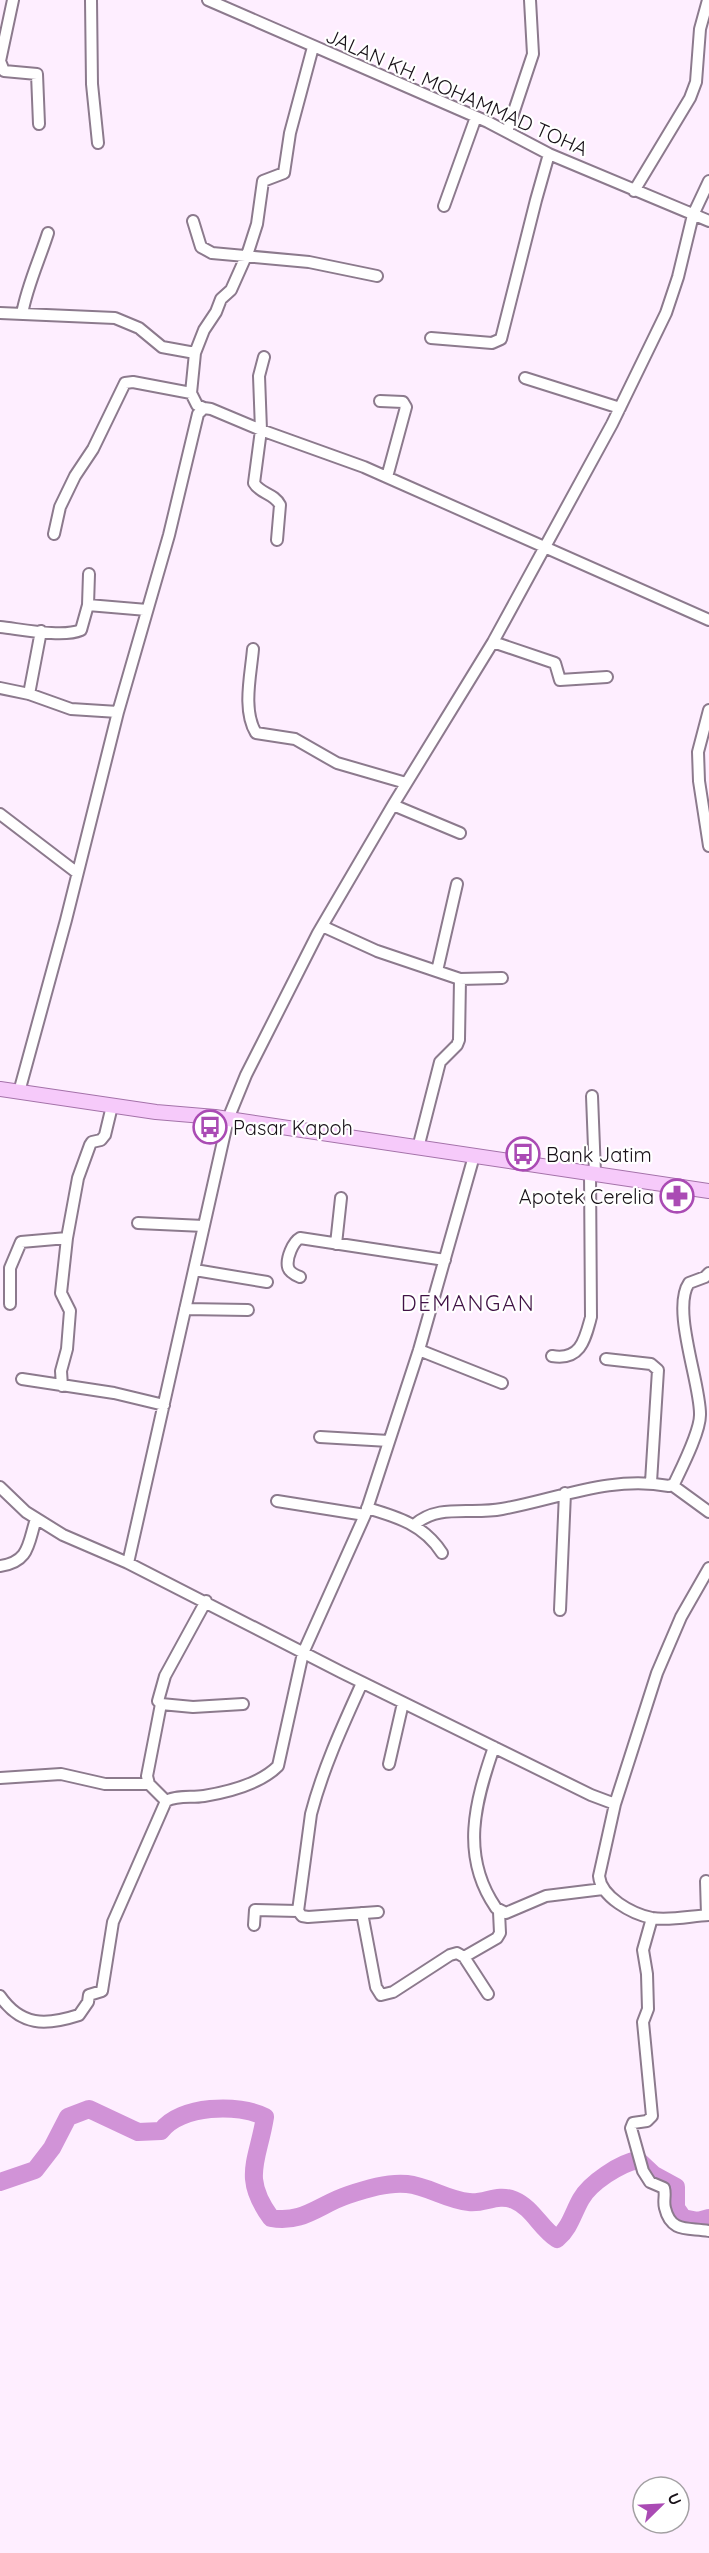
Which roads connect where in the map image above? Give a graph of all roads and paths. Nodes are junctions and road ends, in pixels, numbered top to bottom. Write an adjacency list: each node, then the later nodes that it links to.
1 (13, 0): 8 (street)
2 (91, 0): 10 (street)
3 (208, 0): 6 (street, JALAN KH. MOHAMMAD TOHA)
4 (530, 0): 9 (street)
5 (708, 0): 13 (street)
6 (313, 47): 7 (street, JALAN KH. MOHAMMAD TOHA); 19 (street)
7 (476, 117): 9 (street, JALAN KH. MOHAMMAD TOHA); 14 (street)
8 (39, 124)
9 (507, 132): 11 (street, JALAN KH. MOHAMMAD TOHA)
10 (98, 143)
11 (549, 154): 13 (street, JALAN KH. MOHAMMAD TOHA); 23 (street)
12 (709, 181): 15 (street)
13 (634, 191): 15 (street, JALAN KH. MOHAMMAD TOHA)
14 (444, 206)
15 (693, 215): 17 (street, JALAN KH. MOHAMMAD TOHA); 30 (street)
16 (193, 221): 19 (street)
17 (709, 221)
18 (48, 233): 22 (street)
19 (246, 255): 20 (street); 24 (street)
20 (377, 276)
21 (0, 313): 22 (street)
22 (22, 314): 24 (street)
23 (431, 338)
24 (195, 353): 27 (street)
25 (264, 357): 31 (street)
26 (525, 378): 30 (street)
27 (191, 393): 29 (street); 33 (street)
28 (380, 401): 32 (street)
29 (204, 408): 31 (street); 38 (street)
30 (620, 408): 35 (street)
31 (261, 430): 32 (street); 34 (street)
32 (387, 477): 35 (street)
33 (54, 534)
34 (277, 540)
35 (544, 545): 39 (street); 42 (street)
36 (89, 574): 37 (street)
37 (88, 605): 38 (street); 41 (street)
38 (147, 610): 48 (street)
39 (709, 620)
40 (0, 627): 41 (street)
41 (41, 632): 46 (street)
42 (492, 642): 44 (street); 49 (street)
43 (253, 649): 49 (street)
44 (607, 677)
45 (0, 688): 46 (street)
46 (29, 694): 48 (street)
47 (709, 710): 53 (street)
48 (118, 712): 54 (street)
49 (406, 783): 50 (street)
50 (393, 805): 52 (street); 56 (street)
51 (0, 814): 54 (street)
52 (460, 833)
53 (709, 846)
54 (76, 872): 61 (street)
55 (457, 884): 57 (street)
56 (322, 926): 57 (street); 64 (street)
57 (437, 971): 59 (street)
58 (502, 978): 59 (street)
59 (460, 979): 65 (street)
60 (0, 1089): 61 (main road)
61 (20, 1092): 63 (main road)
62 (592, 1096): 67 (street)
63 (112, 1106): 64 (main road); 72 (street)
64 (228, 1119): 65 (main road); 71 (street)
65 (418, 1148): 66 (main road)
66 (474, 1156): 67 (main road); 74 (street)
67 (593, 1173): 68 (main road); 84 (street)
68 (709, 1191)
69 (341, 1198): 73 (street)
70 (138, 1223): 71 (street)
71 (204, 1226): 76 (street)
72 (67, 1238): 75 (street); 88 (street)
73 (336, 1244): 74 (street); 78 (street)
74 (445, 1260): 83 (street)
75 (5, 1268): 80 (street)
76 (195, 1270): 79 (street); 81 (street)
77 (709, 1273): 90 (street)
78 (300, 1277)
79 (267, 1282)
80 (10, 1304)
81 (185, 1309): 82 (street); 89 (street)
82 (248, 1311)
83 (419, 1350): 87 (street); 92 (street)
84 (552, 1356)
85 (606, 1359): 93 (street)
86 (22, 1379): 88 (street)
87 (502, 1383)
88 (62, 1386): 89 (street)
89 (164, 1405): 103 (street)
90 (705, 1417): 94 (street)
91 (320, 1437): 92 (street)
92 (389, 1441): 98 (street)
93 (651, 1482): 94 (street); 96 (street)
94 (672, 1485): 99 (street)
95 (0, 1487): 100 (street)
96 (565, 1493): 101 (street); 107 (street)
97 (277, 1501): 98 (street)
98 (366, 1511): 101 (street); 108 (street)
99 (709, 1512)
100 (36, 1519): 103 (street); 104 (street)
101 (414, 1525): 102 (street)
102 (442, 1553)
103 (128, 1563): 106 (street)
104 (0, 1566)
105 (709, 1568): 118 (street)
106 (206, 1601): 108 (street); 111 (street)
107 (560, 1610)
108 (303, 1653): 109 (street); 117 (street)
109 (363, 1683): 110 (street); 121 (street)
110 (403, 1703): 113 (street); 114 (street)
111 (161, 1704): 112 (street); 116 (street)
112 (243, 1704)
113 (494, 1747): 118 (street); 123 (street)
114 (389, 1764)
115 (0, 1778): 116 (street)
116 (149, 1784): 117 (street)
117 (166, 1801): 130 (street)
118 (615, 1804): 120 (street)
119 (706, 1881): 125 (street)
120 (603, 1889): 123 (street); 126 (street)
121 (298, 1911): 124 (street); 127 (street)
122 (378, 1912): 124 (street)
123 (500, 1912): 128 (street)
124 (362, 1913): 128 (street)
125 (708, 1915): 126 (street)
126 (652, 1918): 131 (street)
127 (254, 1926)
128 (464, 1957): 129 (street)
129 (488, 1994)
130 (0, 1996)
131 (709, 2231)

